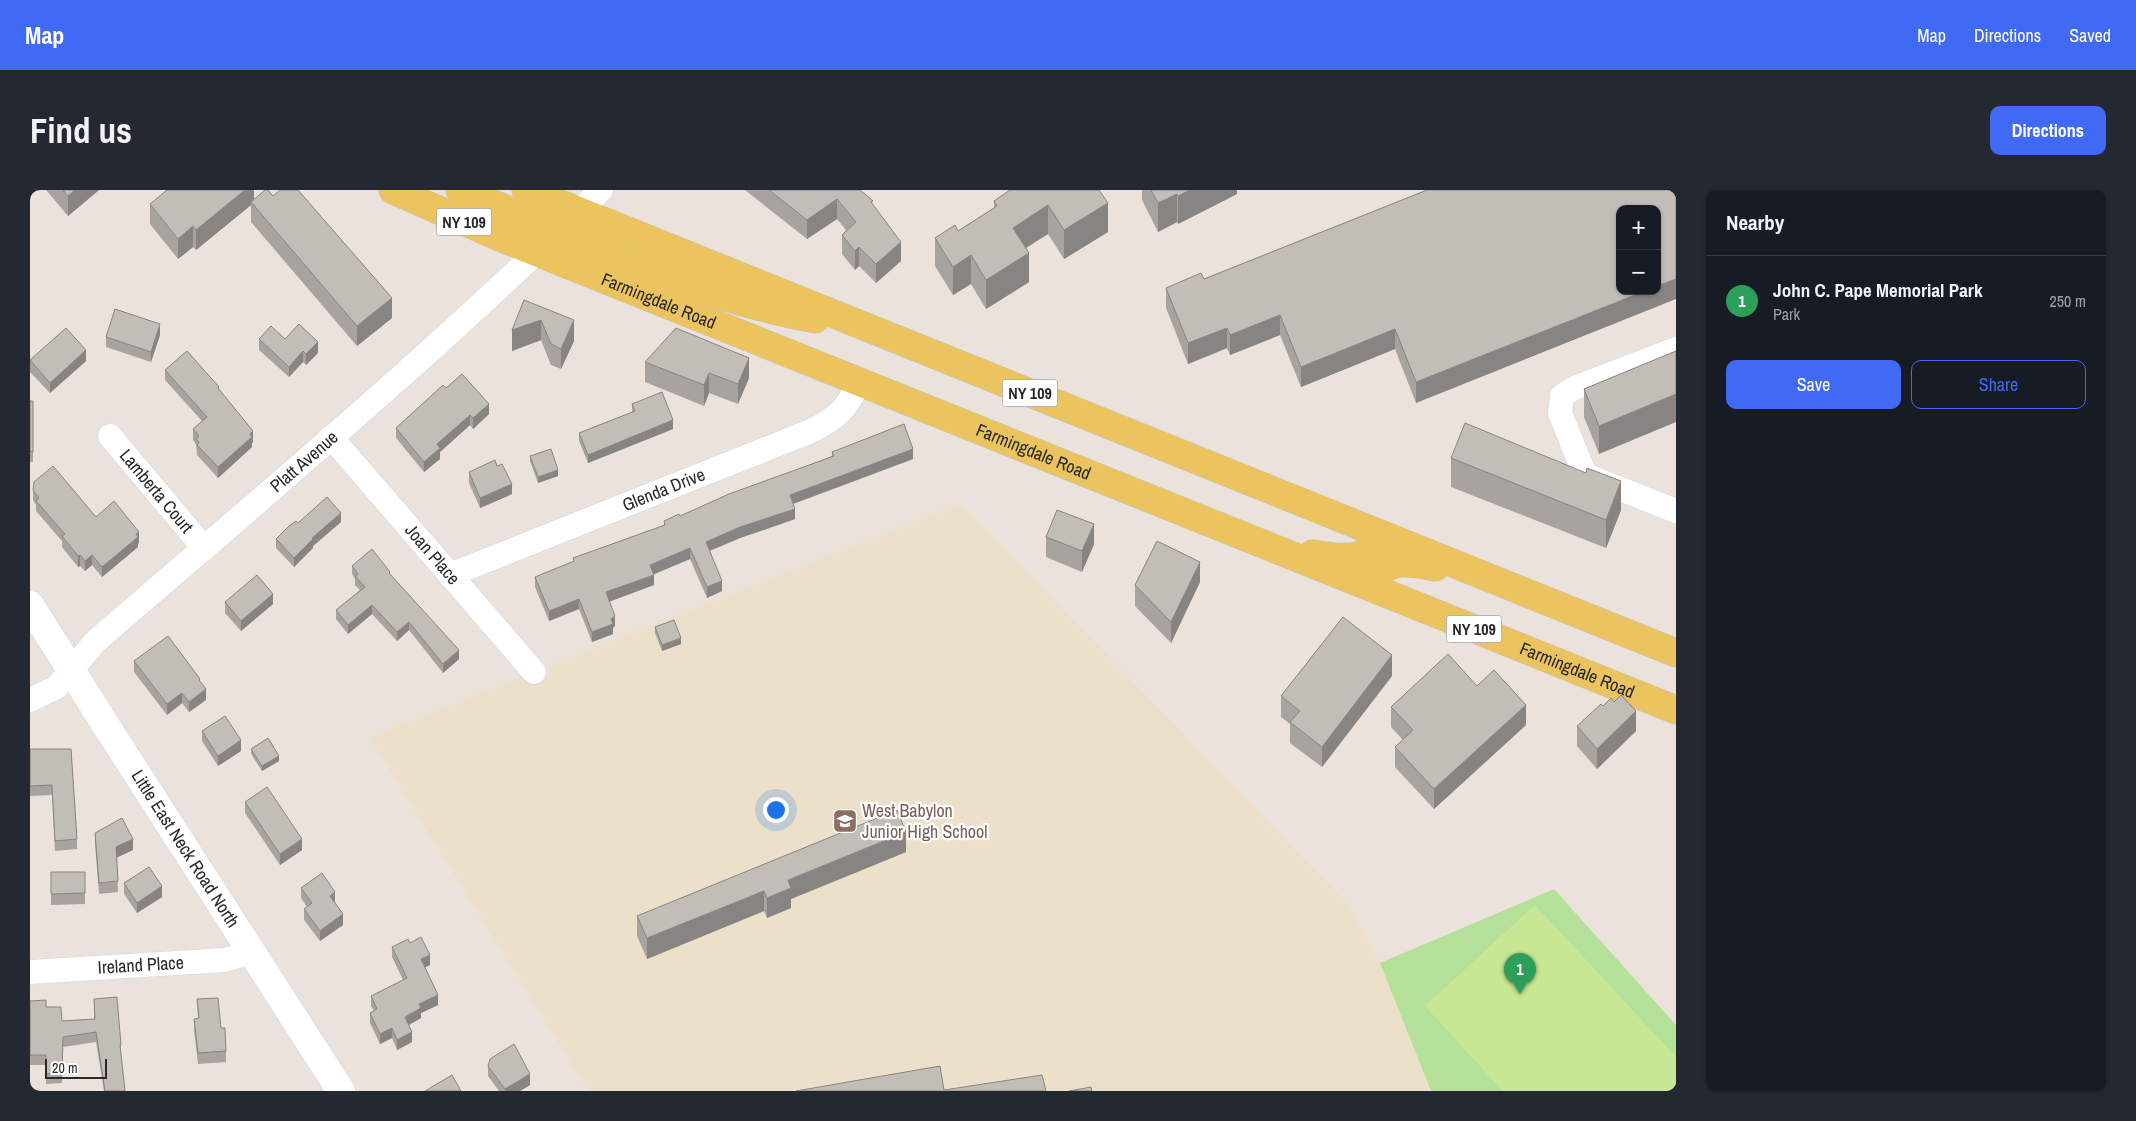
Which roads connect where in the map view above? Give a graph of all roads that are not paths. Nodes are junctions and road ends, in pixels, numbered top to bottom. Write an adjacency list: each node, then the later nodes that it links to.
1 (393, 190): 7 (main road, Farmingdale Road / NY 109)
2 (460, 190): 6 (main road)
3 (526, 190): 5 (main road, NY 109)
4 (601, 190): 5 (street, Platt Avenue)
5 (579, 212): 6 (street, Platt Avenue); 8 (main road, NY 109)
6 (559, 231): 7 (street, Platt Avenue); 8 (main road)
7 (537, 252): 10 (main road, Farmingdale Road / NY 109); 12 (street, Platt Avenue)
8 (870, 329): 14 (main road, NY 109)
9 (1676, 349): 13 (street)
10 (859, 382): 15 (main road, Farmingdale Road / NY 109); 17 (street, Glenda Drive)
11 (110, 436): 16 (street, Lamberta Court)
12 (331, 436): 16 (street, Platt Avenue); 17 (street, Joan Place)
13 (1676, 511)
14 (1384, 536): 15 (main road); 18 (main road, NY 109)
15 (1271, 547): 19 (main road, Farmingdale Road / NY 109)
16 (204, 548): 22 (street, Platt Avenue)
17 (450, 574): 23 (street, Joan Place)
18 (1481, 574): 19 (main road); 21 (main road, NY 109)
19 (1366, 586): 25 (main road, Farmingdale Road / NY 109)
20 (30, 604): 22 (main road, Little East Neck Road North)
21 (1676, 653)
22 (71, 670): 24 (street, Platt Avenue); 26 (main road, Little East Neck Road North)
23 (534, 672)
24 (30, 700)
25 (1676, 710)
26 (252, 952): 27 (street, Ireland Place); 28 (main road, Little East Neck Road North)
27 (30, 972)
28 (341, 1091)

